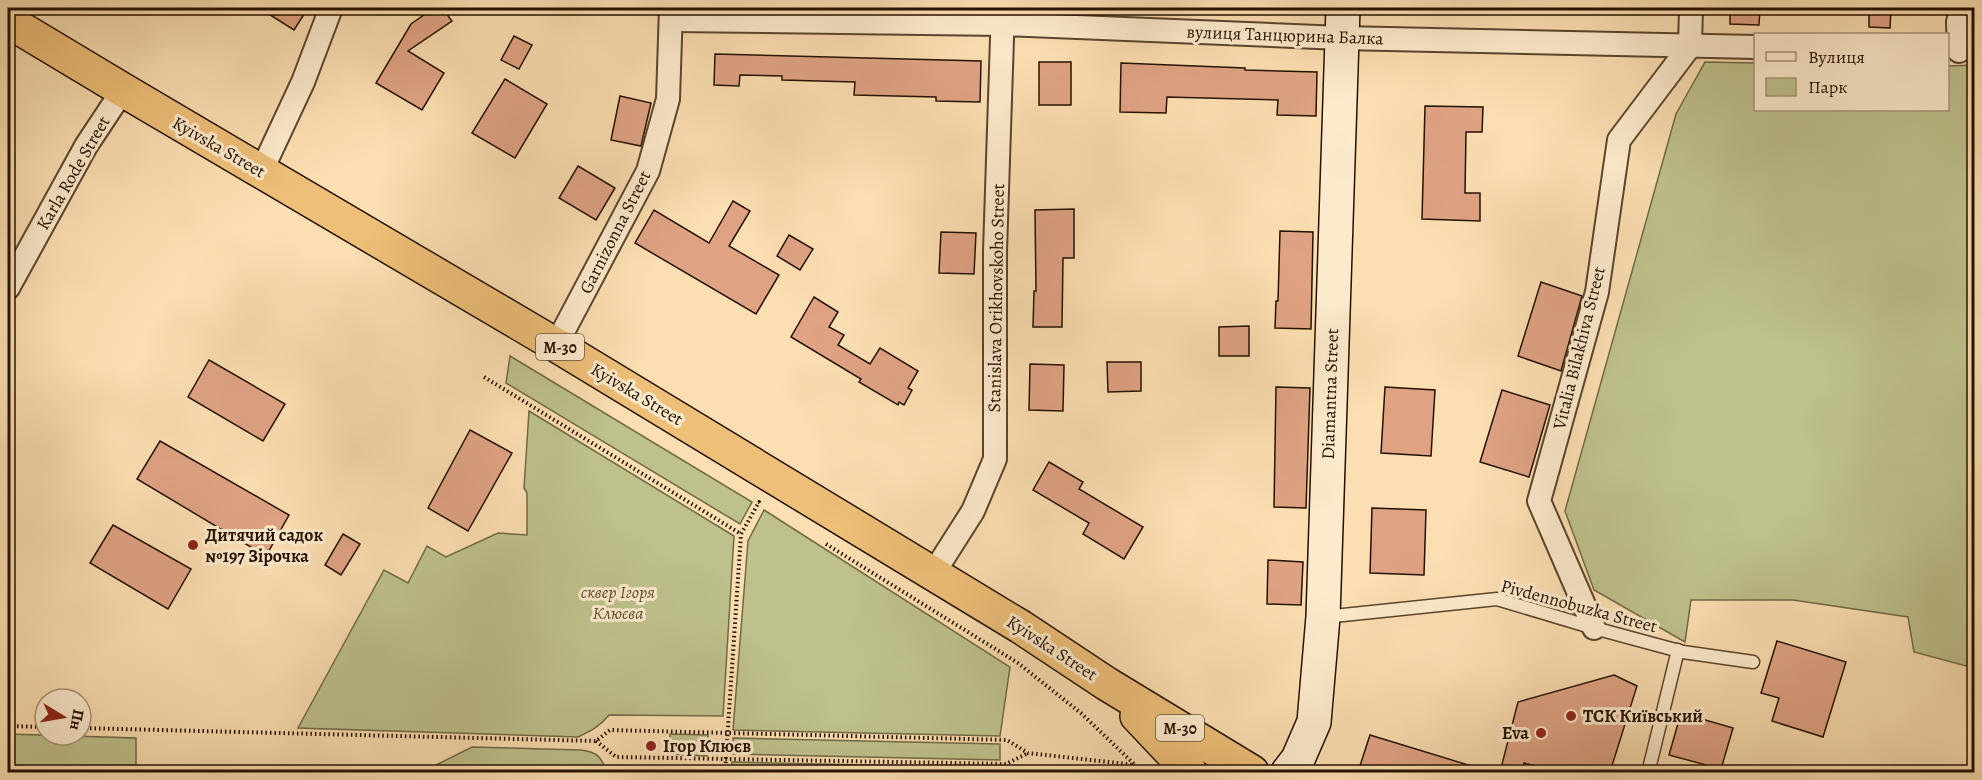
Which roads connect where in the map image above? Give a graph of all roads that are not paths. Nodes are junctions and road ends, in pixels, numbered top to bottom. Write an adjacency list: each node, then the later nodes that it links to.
1 (331, 8): 12 (street)
2 (1691, 8): 8 (street)
3 (1962, 8): 10 (street)
4 (671, 14): 5 (street, вулиця Танцюрина Балка); 14 (street, Garnizonna Street)
5 (1003, 16): 7 (street, вулиця Танцюрина Балка); 15 (street, Stanislava Orikhovskoho Street)
6 (8, 21): 11 (highway, Kyivska Street / М-30)
7 (1342, 23): 8 (street, вулиця Танцюрина Балка); 16 (street, Diamantna Street)
8 (1690, 46): 9 (street, вулиця Танцюрина Балка); 17 (street, Vitalia Bilakhiva Street)
9 (1754, 47)
10 (1960, 50)
11 (123, 90): 12 (highway, Kyivska Street / М-30); 13 (street, Karla Rode Street)
12 (261, 171): 14 (highway, Kyivska Street / М-30)
13 (8, 288)
14 (556, 345): 15 (highway, Kyivska Street / М-30)
15 (933, 573): 20 (highway, Kyivska Street / М-30)
16 (1323, 617): 17 (lane, Pivdennobuzka Street); 24 (street, Diamantna Street)
17 (1594, 628): 18 (lane, Pivdennobuzka Street)
18 (1678, 650): 19 (lane, Pivdennobuzka Street); 21 (lane)
19 (1753, 662)
20 (1107, 684): 22 (highway, Kyivska Street / М-30); 23 (highway, Kyivska Street / М-30)
21 (1649, 769)
22 (1190, 772)
23 (1252, 772)
24 (1288, 772)

